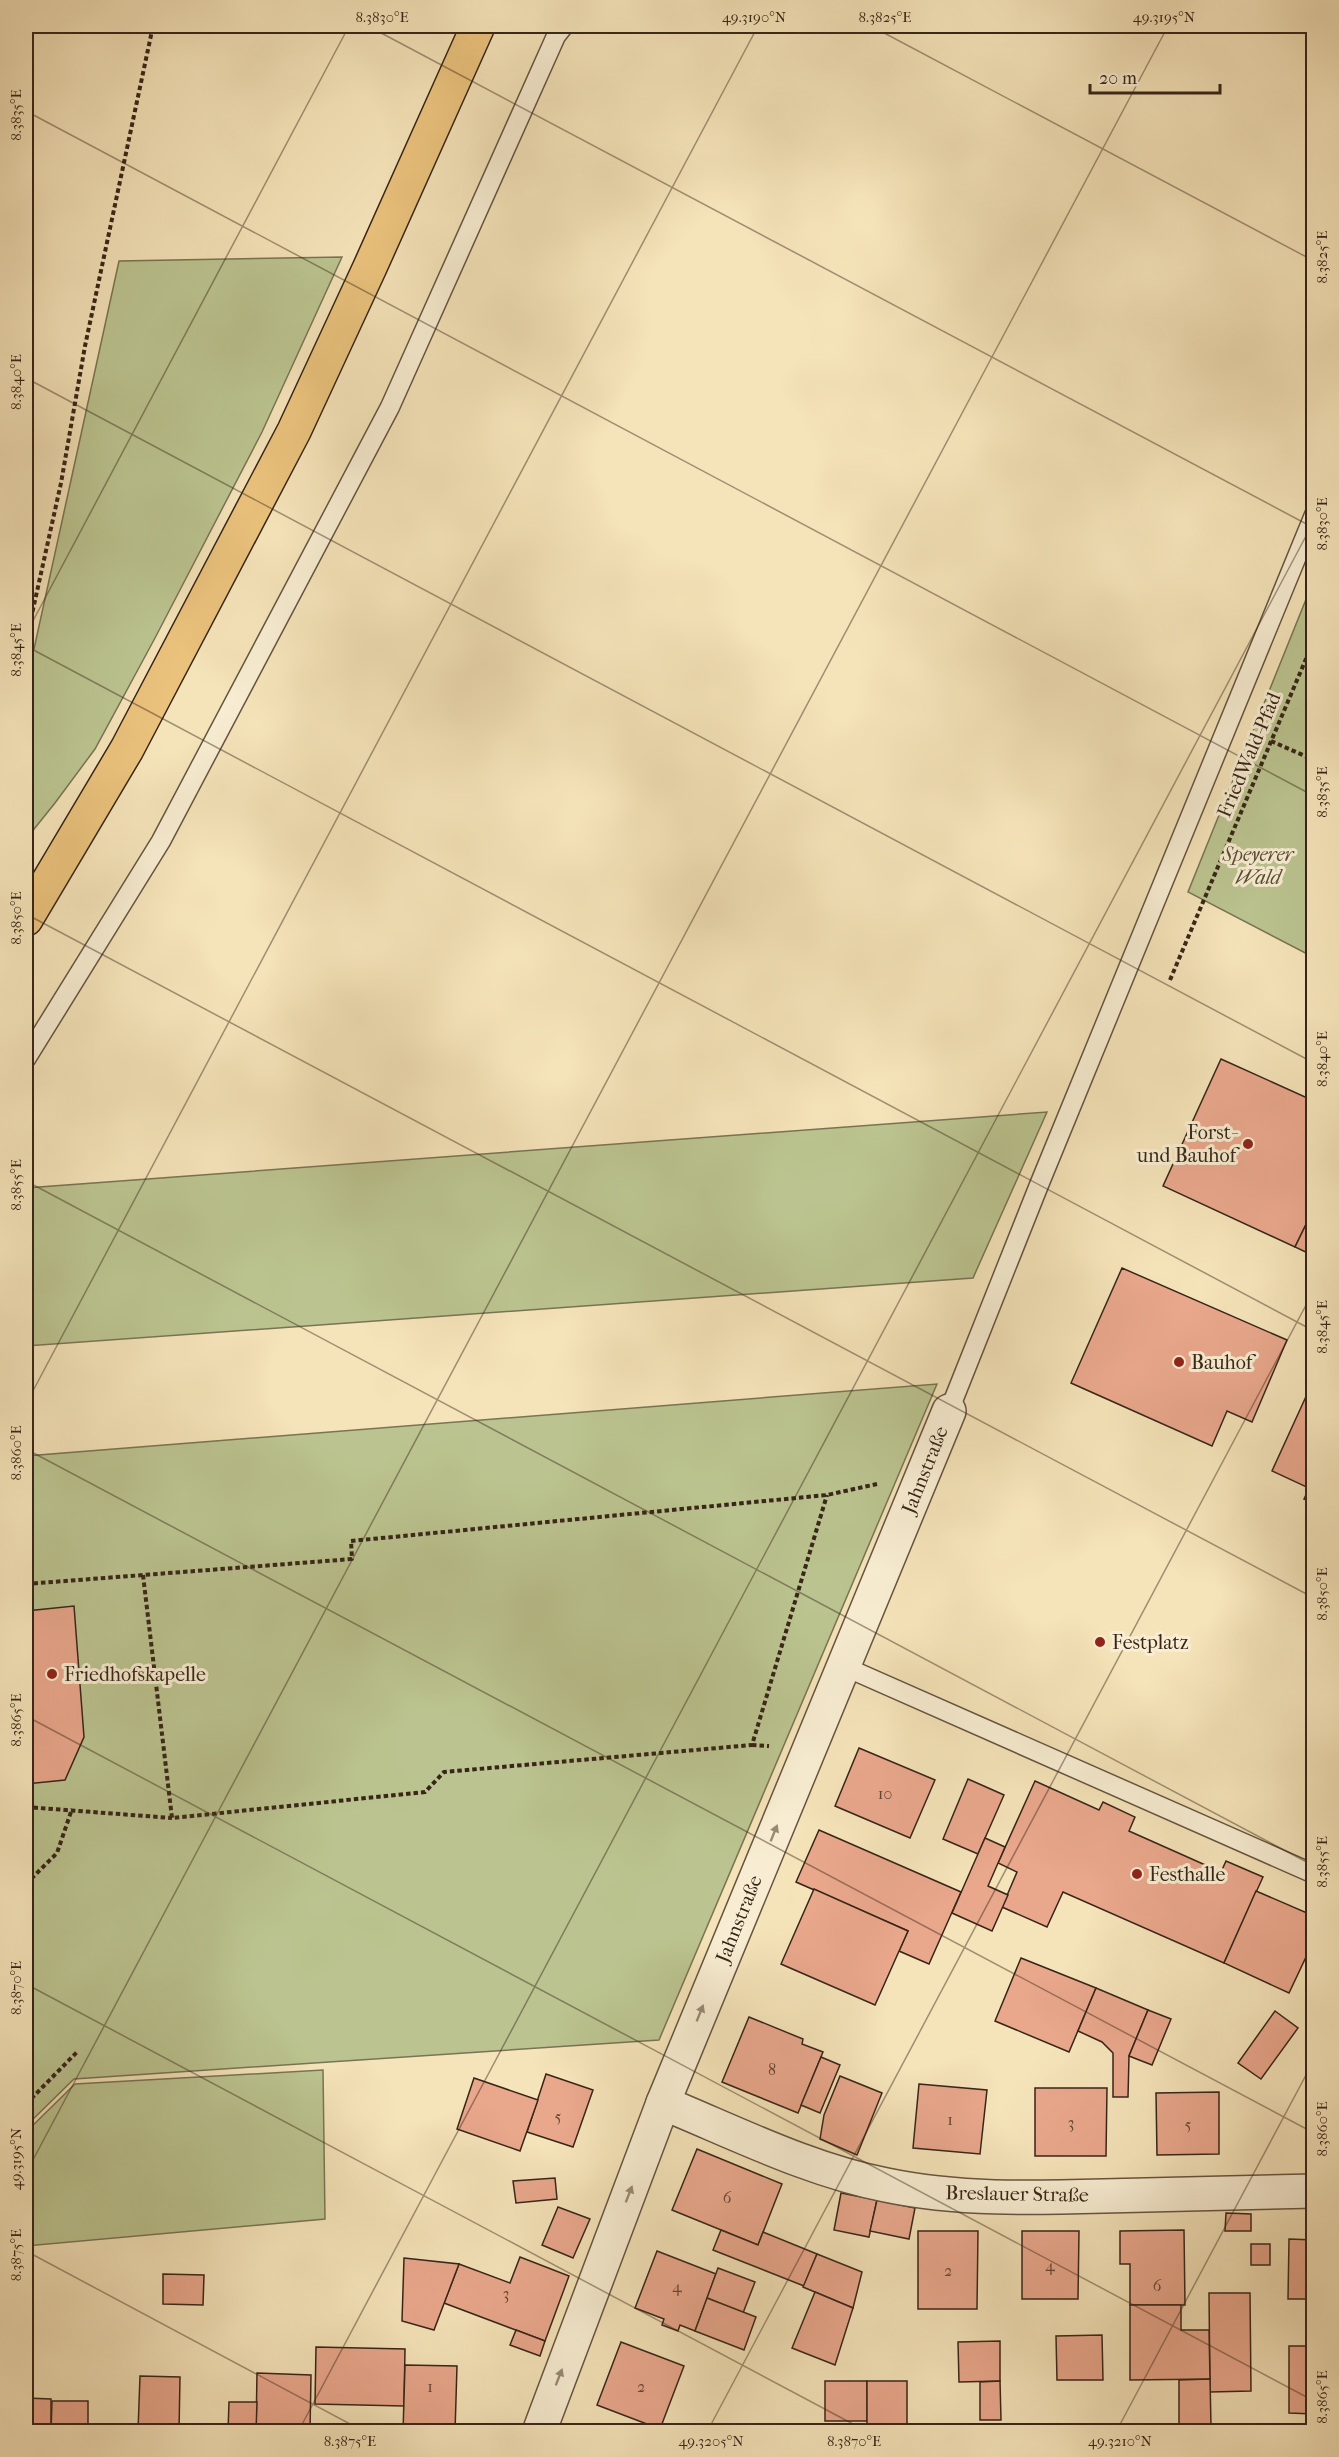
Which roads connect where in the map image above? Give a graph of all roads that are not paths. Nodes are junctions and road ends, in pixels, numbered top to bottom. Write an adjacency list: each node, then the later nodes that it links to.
1 (478, 26): 4 (main road)
2 (564, 26): 5 (lane)
3 (1314, 515): 6 (lane)
4 (26, 919)
5 (26, 1059)
6 (949, 1411): 7 (street, Jahnstraße)
7 (843, 1666): 8 (lane); 9 (street, Jahnstraße, one-way to 7)
8 (1314, 1874)
9 (663, 2103): 10 (street, Breslauer Straße); 11 (street, Jahnstraße, one-way to 9)
10 (1314, 2191)
11 (539, 2432)

